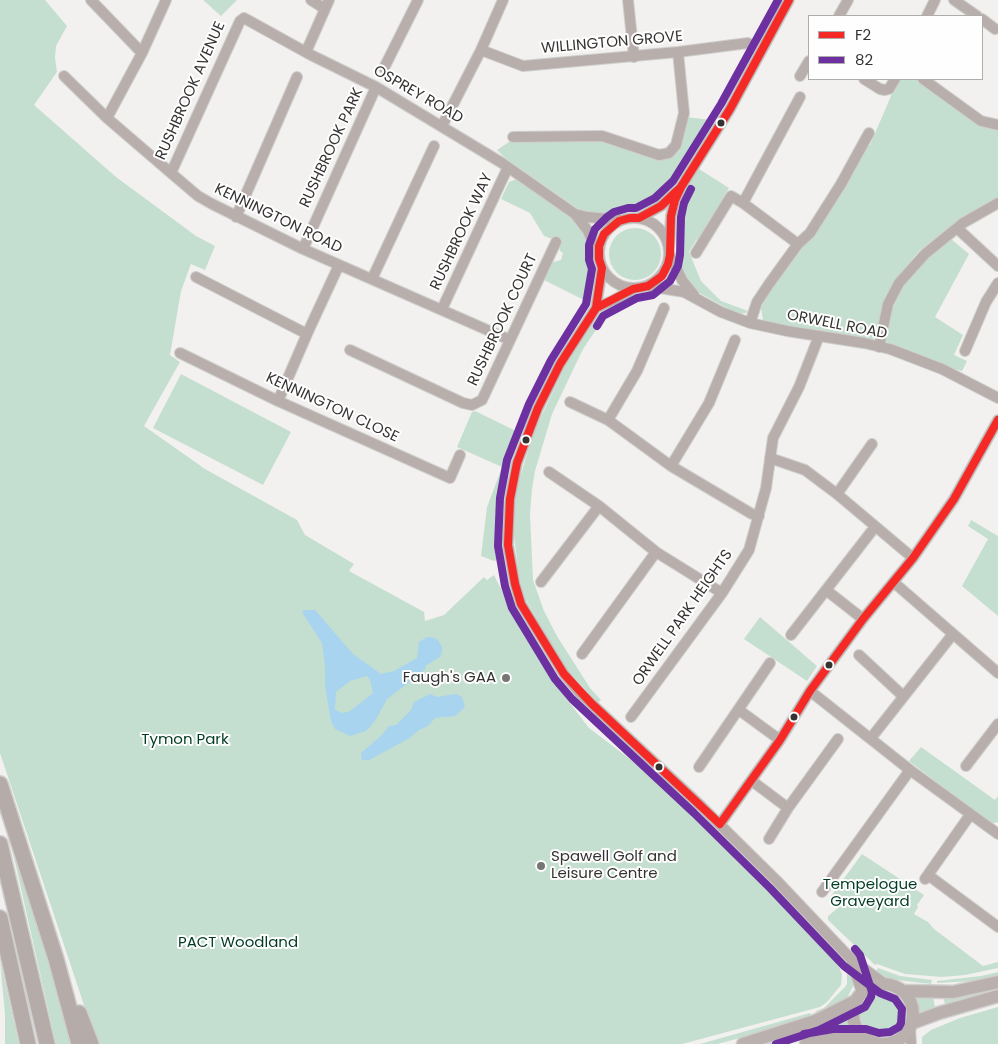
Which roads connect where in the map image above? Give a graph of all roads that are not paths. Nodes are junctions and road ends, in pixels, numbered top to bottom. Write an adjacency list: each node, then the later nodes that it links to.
1 (91, 0): 22 (street)
2 (166, 0): 22 (street)
3 (311, 0): 11 (street)
4 (418, 0): 25 (street)
5 (503, 0): 19 (street)
6 (628, 0): 23 (street)
7 (789, 0): 42 (street)
8 (848, 0): 12 (street)
9 (935, 0): 13 (street)
10 (954, 0): 14 (street)
11 (327, 4): 20 (street)
12 (840, 15)
13 (928, 15)
14 (976, 15)
15 (983, 20): 17 (street)
16 (240, 21): 20 (street, OSPREY ROAD); 41 (street, RUSHBROOK AVENUE)
17 (995, 29)
18 (748, 43): 21 (street, WILLINGTON GROVE)
19 (481, 50): 23 (street, WILLINGTON GROVE); 36 (street)
20 (306, 52): 32 (street, OSPREY ROAD)
21 (678, 52): 23 (street, WILLINGTON GROVE); 38 (street)
22 (142, 54): 34 (street)
23 (634, 56)
24 (808, 63): 27 (street)
25 (384, 68)
26 (64, 76): 34 (street, KENNINGTON ROAD)
27 (800, 76)
28 (297, 77): 46 (street)
29 (866, 80): 30 (street)
30 (894, 80)
31 (924, 80): 35 (street)
32 (376, 87): 36 (street, OSPREY ROAD); 52 (street, RUSHBROOK PARK)
33 (800, 96): 43 (street)
34 (108, 118): 41 (street, KENNINGTON ROAD)
35 (997, 123)
36 (442, 126): 40 (street, OSPREY ROAD)
37 (869, 133): 51 (street)
38 (513, 137)
39 (434, 146): 59 (street)
40 (508, 167): 45 (street, OSPREY ROAD); 66 (street, RUSHBROOK WAY)
41 (170, 173): 46 (street, KENNINGTON ROAD)
42 (681, 187): 47 (street); 53 (street)
43 (742, 203): 51 (street); 54 (street)
44 (998, 203): 49 (street)
45 (575, 214): 48 (street, OSPREY ROAD); 55 (street, OSPREY ROAD)
46 (236, 216): 52 (street, KENNINGTON ROAD)
47 (639, 218): 48 (street); 53 (street)
48 (623, 220): 55 (street)
49 (957, 228): 57 (street); 72 (street)
50 (556, 242): 70 (street, RUSHBROOK COURT)
51 (798, 244): 67 (street)
52 (302, 249): 56 (street, KENNINGTON ROAD)
53 (670, 251): 61 (street); 63 (street, ORWELL ROAD)
54 (696, 253)
55 (600, 263): 62 (street); 64 (street)
56 (339, 265): 59 (street, KENNINGTON ROAD); 68 (street)
57 (998, 266)
58 (196, 277): 68 (street)
59 (372, 279): 66 (street, KENNINGTON ROAD)
60 (998, 282): 74 (street)
61 (648, 286): 62 (street); 63 (street, ORWELL ROAD)
62 (632, 289): 64 (street)
63 (696, 298): 67 (street, ORWELL ROAD)
64 (596, 308): 118 (street)
65 (664, 308): 79 (street)
66 (442, 309): 70 (street, KENNINGTON ROAD)
67 (750, 323): 69 (street, ORWELL ROAD)
68 (307, 334): 77 (street)
69 (819, 336): 72 (street, ORWELL ROAD); 83 (street, ORWELL PARK HEIGHTS)
70 (510, 340): 73 (street, RUSHBROOK COURT)
71 (735, 340): 84 (street)
72 (879, 347): 76 (street, ORWELL ROAD)
73 (350, 350)
74 (965, 350)
75 (180, 353): 77 (street, KENNINGTON CLOSE)
76 (998, 398)
77 (278, 401): 82 (street, KENNINGTON CLOSE)
78 (570, 402): 79 (street)
79 (608, 420): 84 (street)
80 (998, 420): 91 (street)
81 (872, 444): 86 (street)
82 (460, 455)
83 (770, 458): 86 (street); 88 (street, ORWELL PARK HEIGHTS)
84 (671, 466): 88 (street)
85 (549, 472): 87 (street)
86 (837, 494): 91 (street)
87 (599, 506): 90 (street); 92 (street)
88 (759, 516): 95 (street, ORWELL PARK HEIGHTS)
89 (871, 532): 94 (street)
90 (656, 552): 95 (street); 99 (street)
91 (913, 558): 96 (street)
92 (541, 582)
93 (898, 586): 97 (street)
94 (826, 590): 96 (street); 98 (street)
95 (722, 593): 106 (street, ORWELL PARK HEIGHTS)
96 (864, 620): 103 (street)
97 (953, 634): 102 (street); 104 (street)
98 (791, 635)
99 (582, 654)
100 (859, 655): 104 (street)
101 (770, 663): 105 (street)
102 (998, 673)
103 (810, 691): 108 (street); 110 (street)
104 (903, 696): 108 (street)
105 (739, 710): 110 (street); 112 (street)
106 (631, 717)
107 (998, 724): 111 (street)
108 (871, 738): 113 (street)
109 (838, 739): 116 (street)
110 (780, 740): 114 (street)
111 (966, 766)
112 (699, 767)
113 (910, 770): 117 (street); 122 (street)
114 (752, 781): 116 (street); 118 (street)
115 (0, 784): 125 (highway)
116 (788, 808): 120 (street)
117 (970, 815): 119 (street); 124 (street)
118 (720, 824): 126 (street)
119 (998, 834)
120 (769, 839)
121 (0, 844): 135 (highway)
122 (822, 892)
123 (0, 918): 134 (highway)
124 (998, 927)
125 (56, 959): 136 (highway); 137 (highway)
126 (851, 959): 128 (street); 131 (street)
127 (998, 982): 129 (main road)
128 (885, 984): 129 (main road); 131 (main road)
129 (902, 991): 132 (main road)
130 (998, 996): 132 (main road)
131 (859, 997): 133 (main road); 138 (main road)
132 (911, 1025): 140 (main road); 141 (street)
133 (865, 1039): 139 (main road); 140 (main road)
134 (28, 1044)
135 (46, 1044)
136 (78, 1044)
137 (91, 1044)
138 (743, 1044)
139 (806, 1044)
140 (878, 1044)
141 (911, 1044)

